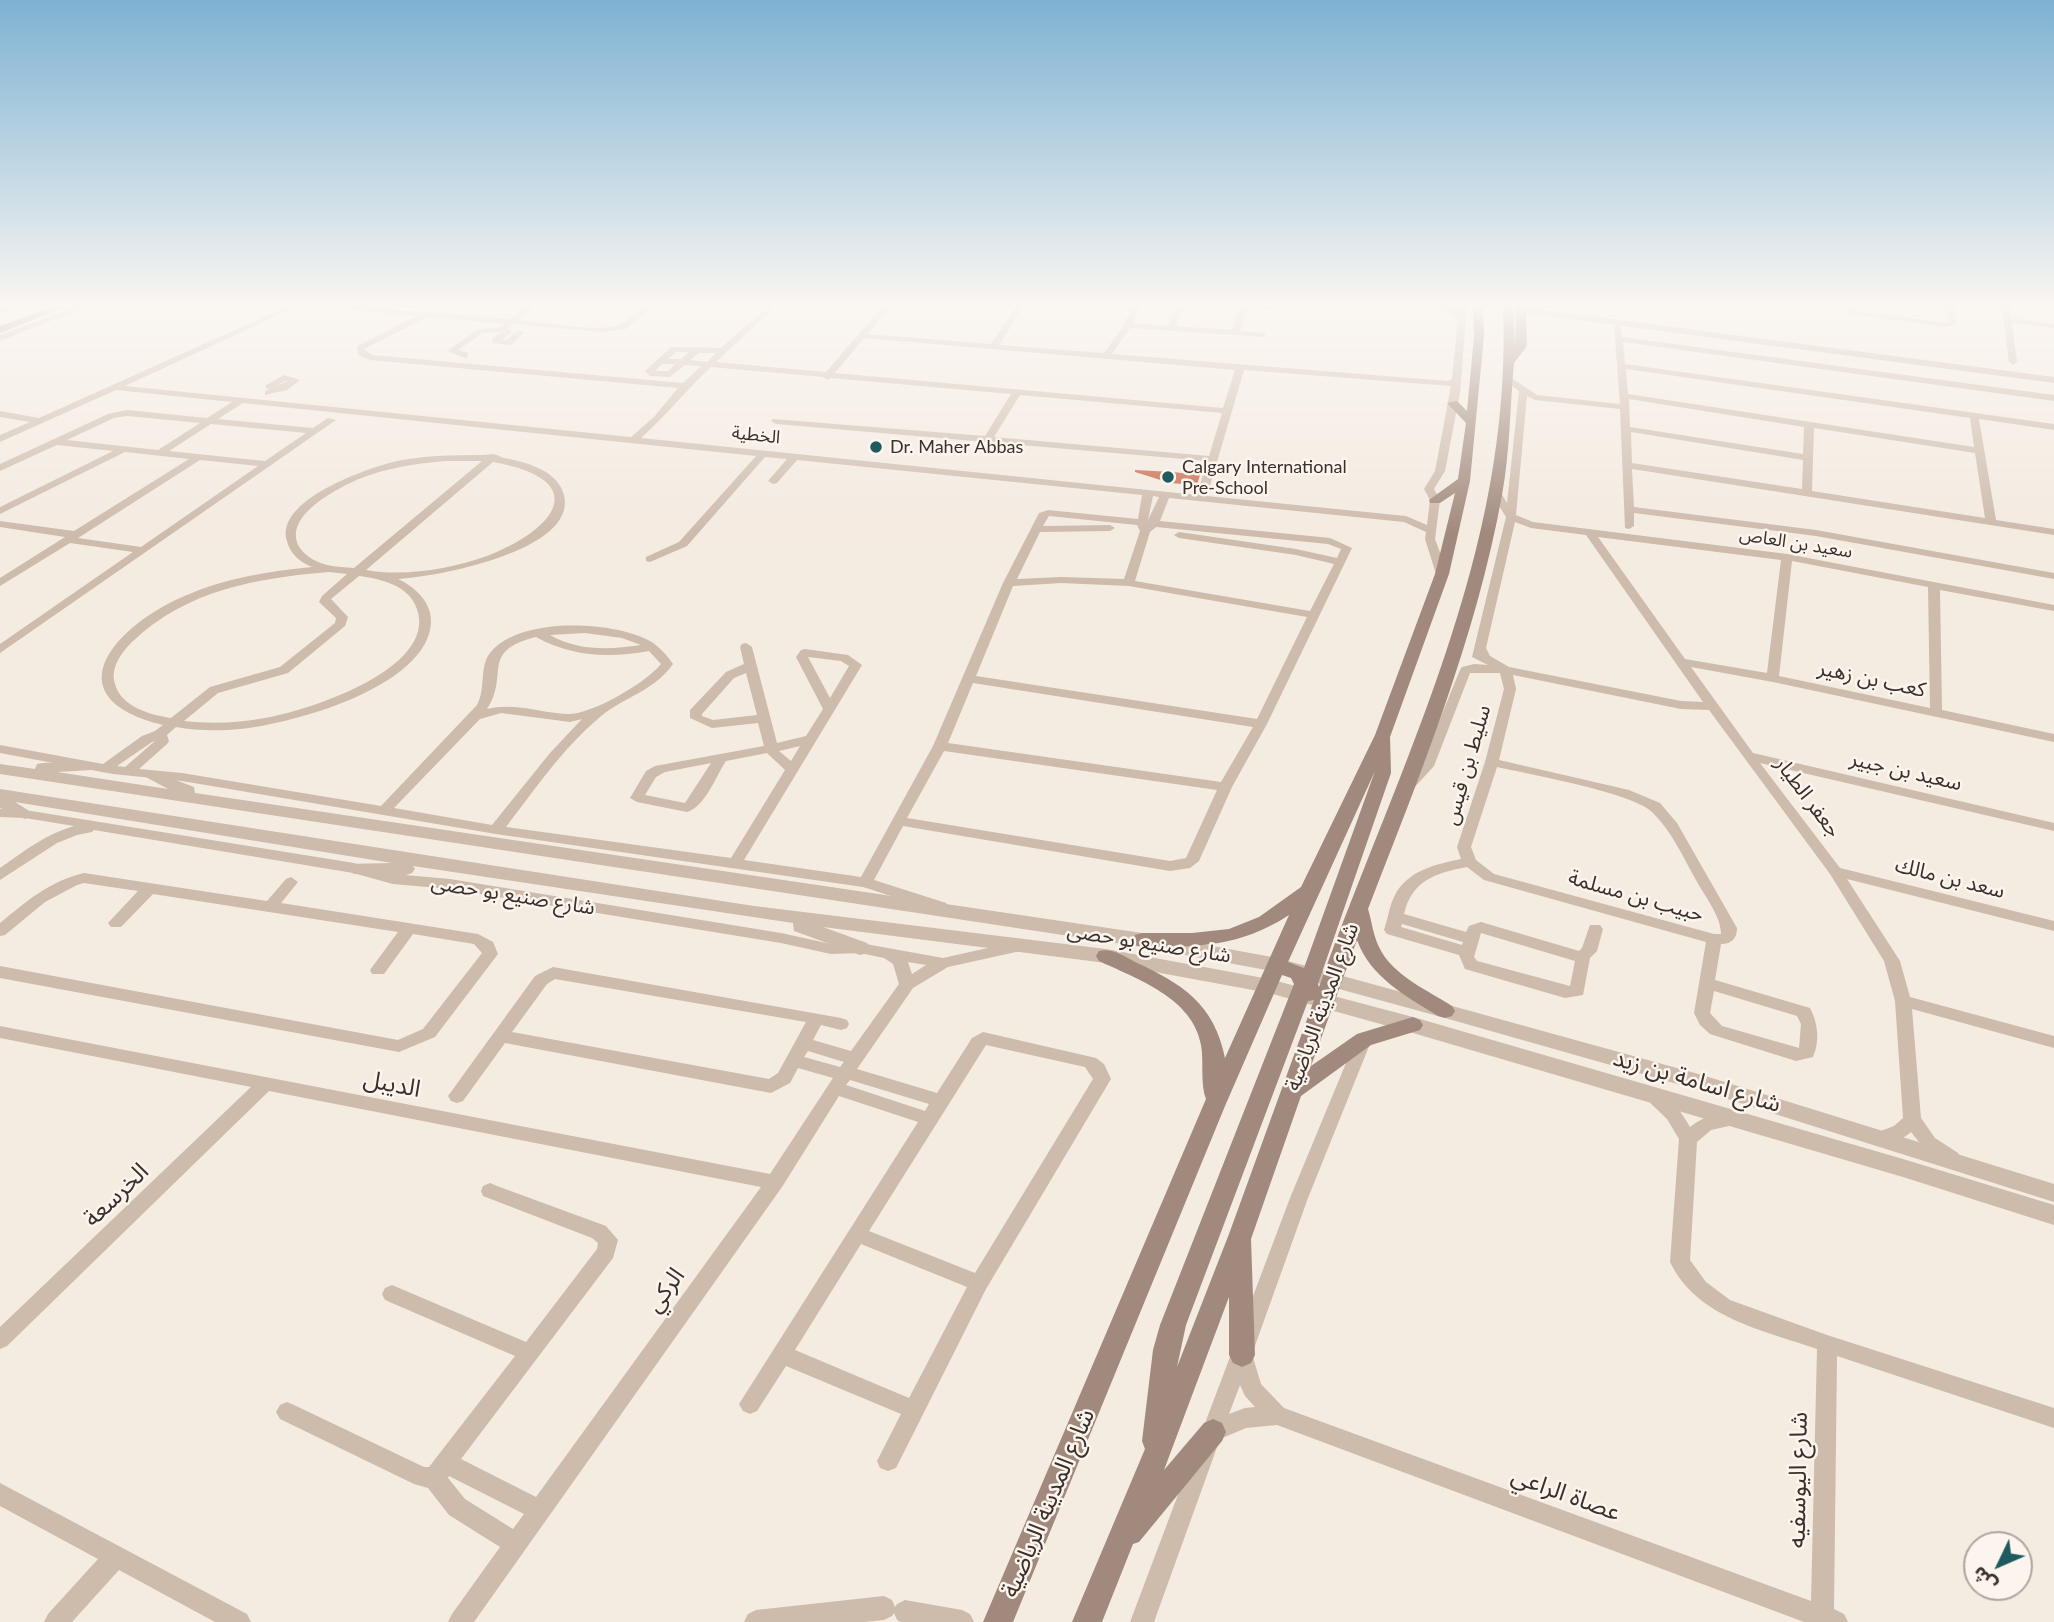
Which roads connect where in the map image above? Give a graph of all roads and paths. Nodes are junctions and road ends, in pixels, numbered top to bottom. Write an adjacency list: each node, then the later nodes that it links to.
1 (123, 383): 17 (street)
2 (649, 383): 16 (street)
3 (689, 383): 16 (street)
4 (899, 383): 19 (street)
5 (1236, 383): 25 (street)
6 (1423, 383): 7 (street)
7 (1427, 383): 8 (street); 20 (street)
8 (1450, 383)
9 (1457, 383): 20 (street)
10 (1477, 383): 32 (main road, شارع المدينة الرياضية)
11 (1507, 383): 57 (main road, شارع المدينة الرياضية)
12 (1517, 383): 18 (street)
13 (1623, 383): 23 (street)
14 (1739, 383): 27 (street)
15 (1941, 383): 21 (street)
16 (685, 386): 39 (street)
17 (113, 387): 22 (street, الخطية); 29 (street)
18 (1523, 391): 23 (street); 24 (street)
19 (1017, 392): 25 (street); 37 (street)
20 (1454, 398): 32 (main road); 60 (street)
21 (2054, 398)
22 (241, 400): 30 (street); 39 (street, الخطية)
23 (1625, 406): 24 (street); 33 (street); 35 (street)
24 (1520, 408): 63 (street)
25 (1227, 411): 49 (street)
26 (0, 414): 29 (street)
27 (1975, 416): 34 (street); 42 (street)
28 (331, 420): 36 (street)
29 (38, 421): 38 (street)
30 (212, 421): 36 (street); 40 (street); 43 (street)
31 (776, 421): 37 (street)
32 (1472, 422): 54 (main road, شارع المدينة الرياضية)
33 (1809, 425): 42 (street); 48 (street)
34 (2054, 427)
35 (1627, 429): 48 (street); 51 (street)
36 (314, 431): 50 (street)
37 (989, 438): 49 (street)
38 (0, 439)
39 (634, 440): 44 (street, الخطية)
40 (57, 442): 41 (street); 52 (street)
41 (126, 448): 43 (street); 62 (street)
42 (1979, 451): 65 (street)
43 (161, 452): 46 (street)
44 (762, 453): 47 (street, الخطية); 80 (street)
45 (495, 455): 78 (street); 83 (street); 84 (street)
46 (198, 457): 50 (street); 75 (street)
47 (794, 457): 53 (street); 56 (street, الخطية)
48 (1808, 458): 55 (street)
49 (1213, 459): 59 (street)
50 (267, 464): 77 (street)
51 (1628, 465): 55 (street); 61 (street)
52 (0, 468)
53 (772, 481)
54 (1464, 481): 60 (main road); 85 (main road, شارع المدينة الرياضية)
55 (1807, 491): 65 (street)
56 (1148, 493): 58 (street, الخطية); 68 (street)
57 (1496, 493): 63 (street); 136 (main road, شارع المدينة الرياضية)
58 (1165, 494): 59 (street, الخطية); 68 (street)
59 (1201, 498): 64 (street, الخطية)
60 (1435, 505): 64 (street, الخطية); 70 (street)
61 (1628, 509): 69 (street); 87 (street)
62 (0, 511)
63 (1511, 517): 67 (street, سعيد بن العاص); 74 (street)
64 (1395, 518): 70 (street, الخطية)
65 (1991, 522): 71 (street)
66 (0, 524): 75 (street)
67 (1531, 525): 73 (street, سعيد بن العاص); 74 (street, سعيد بن العاص)
68 (1147, 526): 72 (street); 76 (street); 90 (street); 91 (street)
69 (1629, 526)
70 (1429, 530): 85 (street)
71 (2054, 532)
72 (1254, 533): 76 (street); 81 (street)
73 (1590, 533): 79 (street, سعيد بن العاص); 101 (street, جعفر الطيار)
74 (1507, 534): 100 (street)
75 (72, 537): 77 (street); 89 (street)
76 (1246, 544): 81 (street)
77 (142, 550): 99 (street)
78 (297, 553): 82 (street); 88 (street)
79 (1787, 557): 92 (street, سعيد بن العاص); 106 (street)
80 (650, 559)
81 (1339, 562): 95 (street)
82 (329, 569): 83 (street); 88 (street)
83 (355, 572): 86 (street); 116 (street)
84 (440, 572): 86 (street); 93 (street)
85 (1442, 574): 120 (main road, شارع المدينة الرياضية)
86 (381, 576): 93 (street)
87 (2054, 576)
88 (256, 577): 116 (street)
89 (0, 583)
90 (1009, 583): 91 (street); 107 (street)
91 (1129, 583): 95 (street)
92 (1934, 585): 94 (street, سعيد بن العاص); 113 (street)
93 (416, 595): 116 (street)
94 (2054, 608)
95 (1314, 615): 118 (street)
96 (538, 633): 97 (street); 97 (street); 109 (street)
97 (652, 647): 117 (street)
98 (746, 647): 102 (street)
99 (1, 648)
100 (1481, 649): 103 (street); 104 (street)
101 (1682, 662): 106 (street, كعب بن زهير); 110 (street, جعفر الطيار)
102 (751, 666): 115 (street); 115 (street)
103 (1474, 668): 104 (street); 136 (street, سليط بن قيس)
104 (1505, 670): 105 (street); 108 (street, سليط بن قيس)
105 (1537, 677): 108 (street, سليط بن قيس); 110 (street)
106 (1773, 678): 113 (street, كعب بن زهير)
107 (970, 679): 118 (street); 123 (street)
108 (1510, 689): 128 (street, سليط بن قيس)
109 (487, 698): 112 (street); 114 (street)
110 (1713, 706): 126 (street, جعفر الطيار)
111 (829, 708): 111 (street); 122 (street)
112 (501, 709): 114 (street); 117 (street)
113 (1936, 713): 121 (street, كعب بن زهير)
114 (475, 716): 140 (street)
115 (764, 718): 125 (street)
116 (173, 723): 119 (street)
117 (574, 724): 147 (street)
118 (1261, 724): 135 (street)
119 (160, 734): 130 (street); 133 (street)
120 (1383, 735): 158 (main road, شارع المدينة الرياضية); 180 (main road)
121 (2054, 738)
122 (809, 739): 125 (street); 132 (street)
123 (940, 746): 135 (street); 144 (street)
124 (0, 749): 129 (street, شارع صنيع بو حصى)
125 (772, 751): 127 (street); 132 (street)
126 (1748, 756): 145 (street, سعيد بن جبير); 154 (street, جعفر الطيار)
127 (721, 757): 127 (street)
128 (1492, 762): 150 (street, سليط بن قيس); 168 (street, حبيب بن مسلمة)
129 (85, 766): 130 (street, شارع صنيع بو حصى); 131 (street)
130 (106, 768): 133 (street, شارع صنيع بو حصى)
131 (2, 769): 139 (street, شارع صنيع بو حصى)
132 (790, 769): 151 (street)
133 (130, 771): 134 (street, شارع صنيع بو حصى)
134 (152, 776): 139 (street); 140 (street, شارع صنيع بو حصى)
135 (1225, 787): 144 (street)
136 (1407, 787): 160 (main road, شارع المدينة الرياضية)
137 (0, 794): 153 (street, شارع صنيع بو حصى)
138 (0, 801): 142 (street)
139 (218, 803): 162 (street, شارع صنيع بو حصى)
140 (384, 811): 147 (street, شارع صنيع بو حصى)
141 (0, 813): 142 (street, شارع صنيع بو حصى)
142 (24, 814): 143 (street, شارع صنيع بو حصى)
143 (47, 818): 146 (street, شارع صنيع بو حصى); 148 (street)
144 (900, 821): 156 (street)
145 (2054, 827)
146 (107, 828): 148 (street); 149 (street, شارع صنيع بو حصى)
147 (496, 830): 151 (street, شارع صنيع بو حصى)
148 (39, 847): 155 (street)
149 (310, 862): 152 (street, شارع صنيع بو حصى); 159 (street)
150 (1470, 862): 168 (street, حبيب بن مسلمة); 171 (street)
151 (735, 863): 156 (street, شارع صنيع بو حصى)
152 (354, 868): 153 (street); 172 (street, شارع صنيع بو حصى)
153 (467, 869): 161 (street, شارع صنيع بو حصى)
154 (1835, 871): 164 (street, سعد بن مالك); 185 (street, جعفر الطيار)
155 (0, 875)
156 (865, 882): 162 (street, شارع صنيع بو حصى)
157 (150, 888): 159 (street); 163 (street); 167 (street)
158 (1310, 889): 169 (main road); 177 (main road, شارع المدينة الرياضية)
159 (270, 907): 165 (street)
160 (1359, 907): 180 (main road, شارع المدينة الرياضية); 186 (main road)
161 (754, 912): 170 (street, شارع صنيع بو حصى); 172 (street)
162 (966, 914): 169 (street, شارع صنيع بو حصى)
163 (116, 923)
164 (2054, 926)
165 (408, 929): 178 (street); 179 (street)
166 (1595, 929): 175 (street)
167 (0, 930)
168 (1714, 939): 182 (street)
169 (1142, 940): 177 (street, شارع صنيع بو حصى)
170 (1025, 944): 174 (street, شارع صنيع بو حصى); 176 (street, شارع صنيع بو حصى)
171 (1468, 946): 175 (street); 175 (street)
172 (860, 948): 173 (street, شارع صنيع بو حصى)
173 (886, 951): 176 (street, شارع صنيع بو حصى); 181 (street)
174 (1106, 956): 183 (street, شارع صنيع بو حصى); 202 (main road)
175 (1581, 957)
176 (943, 963): 181 (street, الركي)
177 (1277, 965): 180 (main road); 183 (main road, شارع المدينة الرياضية)
178 (378, 970)
179 (0, 972)
180 (1314, 983): 183 (street, شارع صنيع بو حصى); 184 (street, شارع صنيع بو حصى); 186 (street, شارع اسامة بن زيد); 229 (main road)
181 (907, 984): 196 (street, الركي)
182 (1709, 984): 182 (street)
183 (1269, 986): 202 (main road, شارع المدينة الرياضية)
184 (1324, 1001): 189 (street, شارع اسامة بن زيد); 198 (main road, شارع المدينة الرياضية)
185 (1903, 1001): 193 (street); 205 (street, جعفر الطيار)
186 (1445, 1011): 207 (street, شارع اسامة بن زيد)
187 (817, 1018): 188 (street); 191 (street); 194 (street)
188 (841, 1024)
189 (1413, 1025): 192 (main road); 200 (street, شارع اسامة بن زيد)
190 (0, 1032): 197 (street, الديبل)
191 (501, 1036): 195 (street); 199 (street)
192 (1364, 1039): 198 (main road); 221 (street)
193 (2054, 1042)
194 (803, 1043): 195 (street); 196 (street)
195 (794, 1060): 196 (street)
196 (845, 1074): 201 (street); 203 (street); 209 (street, الركي)
197 (265, 1084): 209 (street, الديبل); 217 (street, الخرسعة)
198 (1291, 1091): 214 (main road, شارع المدينة الرياضية)
199 (457, 1096)
200 (1652, 1096): 204 (street, شارع اسامة بن زيد); 206 (street)
201 (940, 1101): 203 (street); 215 (street)
202 (1214, 1106): 242 (main road, شارع المدينة الرياضية)
203 (929, 1119): 213 (street)
204 (1732, 1119): 206 (street); 212 (street, شارع اسامة بن زيد)
205 (1912, 1120): 207 (street); 208 (street)
206 (1688, 1139): 218 (street)
207 (1879, 1139): 208 (street, شارع اسامة بن زيد)
208 (1964, 1166): 211 (street, شارع اسامة بن زيد)
209 (775, 1182): 232 (street, الركي)
210 (490, 1191): 219 (street)
211 (2054, 1193)
212 (2054, 1215)
213 (856, 1234): 215 (street); 220 (street)
214 (1241, 1234): 221 (main road); 229 (main road, شارع المدينة الرياضية)
215 (979, 1283): 223 (street)
216 (392, 1294): 219 (street)
217 (0, 1340)
218 (1827, 1344): 226 (street); 236 (street, شارع اليوسفيه)
219 (530, 1353): 230 (street)
220 (781, 1354): 222 (street); 223 (street)
221 (1242, 1355): 225 (street, عصاة الراعي); 227 (street)
222 (750, 1404)
223 (913, 1409): 228 (street)
224 (287, 1412): 230 (street)
225 (1277, 1415): 227 (street, عصاة الراعي); 236 (street, عصاة الراعي)
226 (2054, 1418)
227 (1213, 1432): 234 (main road); 244 (street)
228 (888, 1461)
229 (1152, 1465): 234 (main road, شارع المدينة الرياضية)
230 (440, 1471): 232 (street); 233 (street)
231 (0, 1494): 235 (street)
232 (539, 1510): 233 (street, الركي)
233 (515, 1543): 240 (street, الركي)
234 (1118, 1545): 243 (main road, شارع المدينة الرياضية)
235 (116, 1557): 238 (street); 239 (street)
236 (1829, 1620)
237 (949, 1621): 241 (street)
238 (56, 1622)
239 (239, 1622)
240 (460, 1622)
241 (756, 1622)
242 (998, 1622)
243 (1087, 1622)
244 (1142, 1622)

